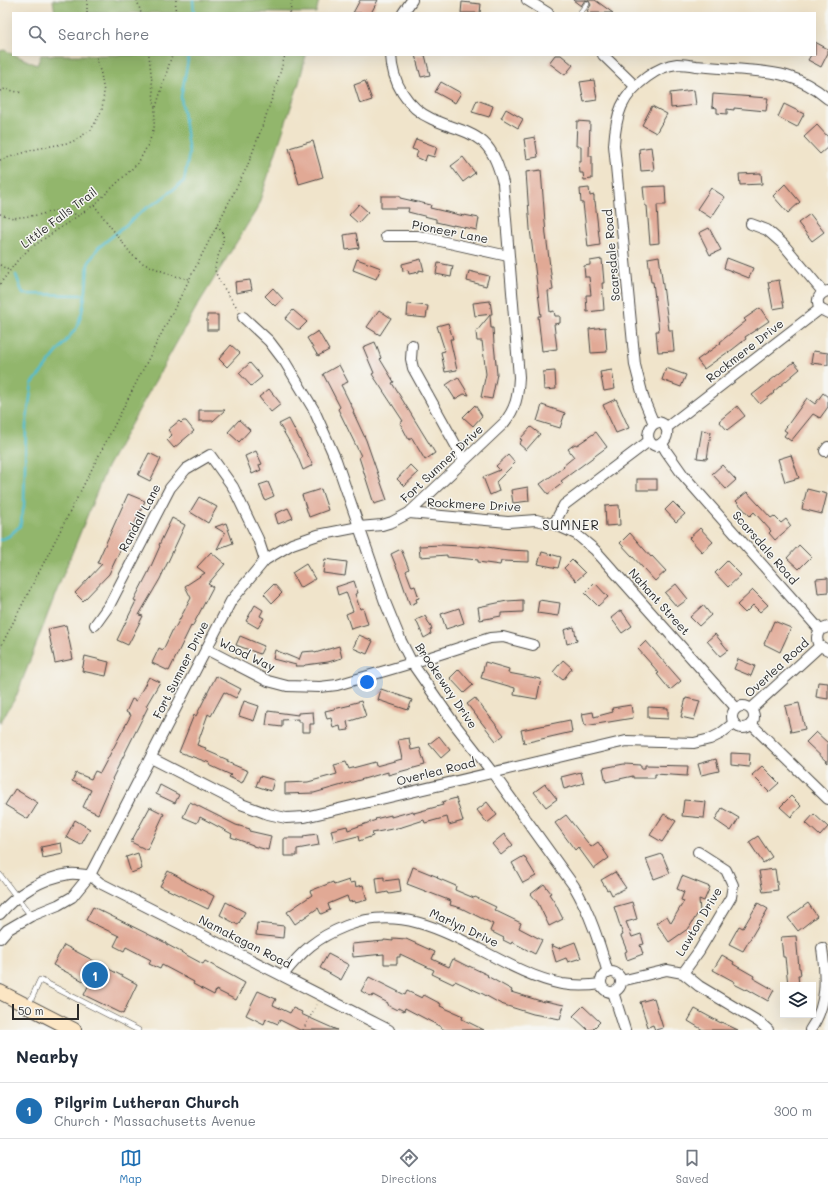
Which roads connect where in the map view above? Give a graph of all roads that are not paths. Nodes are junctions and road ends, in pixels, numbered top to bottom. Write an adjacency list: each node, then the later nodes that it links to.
1 (412, 0): 4 (street)
2 (527, 0): 5 (street)
3 (587, 4): 6 (lane)
4 (404, 12)
5 (546, 12)
6 (581, 12)
7 (391, 56): 13 (street, Fort Sumner Drive)
8 (604, 56): 9 (street)
9 (635, 86): 10 (street, Scarsdale Road); 18 (street, Scarsdale Road)
10 (828, 99)
11 (751, 224): 14 (street)
12 (386, 236): 13 (street, Pioneer Lane)
13 (508, 256): 22 (street, Fort Sumner Drive)
14 (825, 292): 15 (street)
15 (824, 311): 19 (street, Rockmere Drive)
16 (243, 317): 25 (street, Brookeway Drive)
17 (412, 345): 22 (street)
18 (654, 424): 19 (street); 20 (street)
19 (666, 428): 21 (street)
20 (649, 441): 21 (street); 24 (street)
21 (662, 444): 28 (street, Scarsdale Road)
22 (464, 460): 23 (street, Fort Sumner Drive)
23 (409, 513): 24 (street, Rockmere Drive); 25 (street, Fort Sumner Drive)
24 (554, 524): 33 (street, Nahant Street)
25 (359, 527): 26 (street, Fort Sumner Drive); 32 (street, Brookeway Drive)
26 (265, 560): 27 (street, Randall Lane); 31 (street, Fort Sumner Drive)
27 (95, 624)
28 (824, 629): 30 (street)
29 (533, 645): 32 (street, Wood Way)
30 (824, 648): 34 (street, Overlea Road)
31 (206, 649): 32 (street, Wood Way); 37 (street, Fort Sumner Drive)
32 (412, 664): 38 (street, Brookeway Drive)
33 (736, 708): 34 (street); 35 (street)
34 (751, 709): 36 (street)
35 (734, 723): 36 (street); 38 (street, Overlea Road)
36 (751, 724): 39 (street)
37 (151, 758): 38 (street, Overlea Road); 42 (street, Fort Sumner Drive)
38 (492, 772): 48 (street, Brookeway Drive)
39 (828, 799)
40 (698, 852): 49 (street, Lawton Drive)
41 (0, 875): 43 (lane)
42 (90, 875): 43 (street); 45 (street, Fort Sumner Drive); 50 (street, Namakagan Road)
43 (17, 898): 44 (street); 45 (lane)
44 (0, 914)
45 (31, 916): 46 (street, Fort Sumner Drive)
46 (0, 938)
47 (822, 948): 61 (street)
48 (608, 972): 51 (street); 52 (street)
49 (683, 973): 51 (street); 60 (street)
50 (283, 976): 52 (street, Marlyn Drive); 58 (street, Namakagan Road)
51 (621, 981): 54 (street)
52 (601, 984): 54 (street)
53 (0, 992): 55 (main road)
54 (613, 992): 59 (street)
55 (28, 1006): 56 (main road); 57 (lane)
56 (74, 1030)
57 (138, 1030)
58 (389, 1030)
59 (625, 1030)
60 (768, 1030)
61 (810, 1030)

